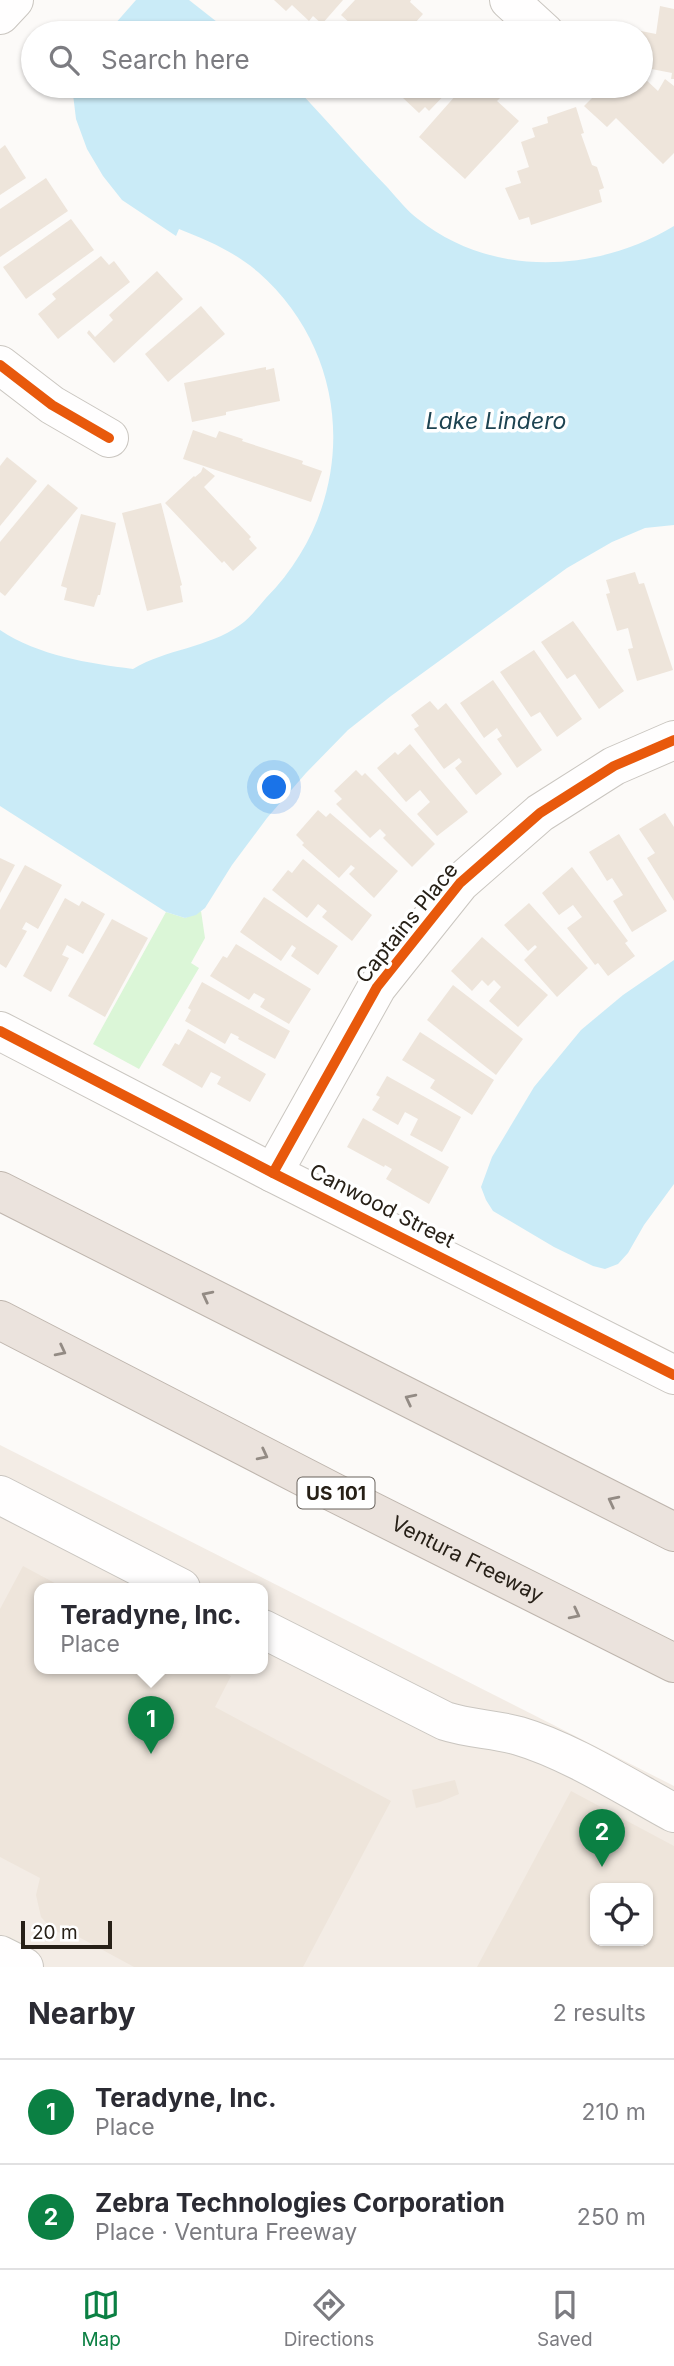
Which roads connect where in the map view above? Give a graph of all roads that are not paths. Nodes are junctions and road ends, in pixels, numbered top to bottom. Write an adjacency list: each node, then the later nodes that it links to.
1 (14, 0): 3 (street)
2 (509, 0): 4 (street)
3 (0, 15)
4 (532, 21)
5 (0, 365): 6 (street)
6 (109, 438)
7 (674, 740): 9 (street, Captains Place)
8 (0, 1031): 9 (street, Canwood Street)
9 (274, 1173): 12 (street, Canwood Street)
10 (0, 1191): 14 (highway, one-way to 10)
11 (0, 1320): 17 (highway, Ventura Freeway / US 101, one-way to 17)
12 (674, 1375)
13 (0, 1495): 15 (street)
14 (674, 1532)
15 (171, 1583)
16 (268, 1632): 18 (street)
17 (674, 1663)
18 (674, 1813)
19 (0, 1955): 20 (street)
20 (24, 1967)

